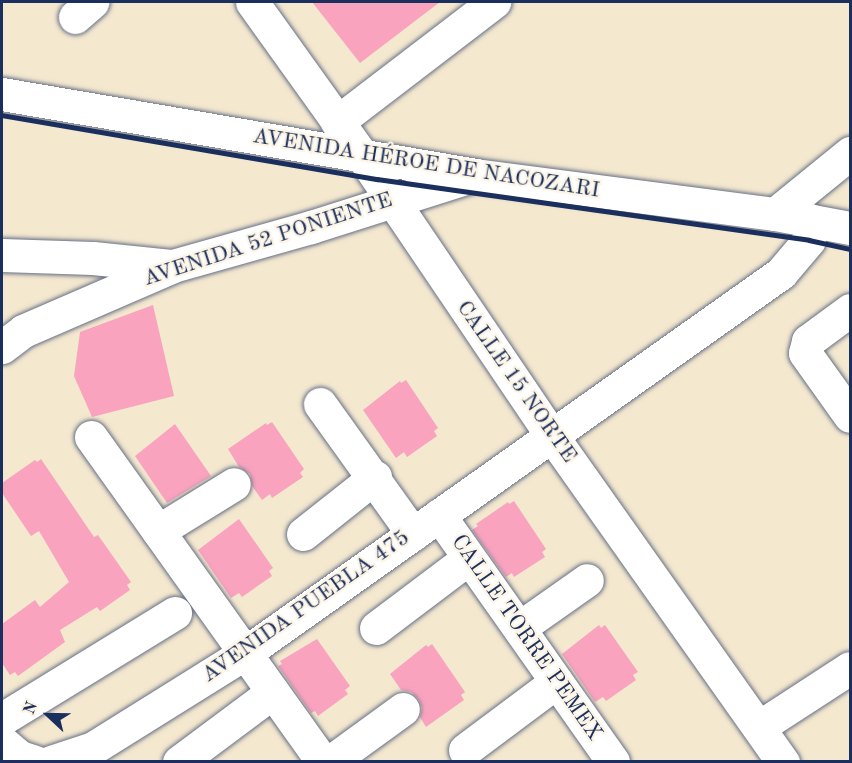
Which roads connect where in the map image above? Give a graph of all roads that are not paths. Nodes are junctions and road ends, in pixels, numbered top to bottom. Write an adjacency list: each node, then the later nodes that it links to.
1 (252, 2): 4 (street, CALLE 15 NORTE)
2 (494, 2): 4 (street)
3 (2, 94): 6 (street, AVENIDA HÉROE DE NACOZARI)
4 (337, 122): 6 (street, CALLE 15 NORTE)
5 (850, 153): 9 (street)
6 (363, 157): 7 (street, AVENIDA HÉROE DE NACOZARI); 8 (street, CALLE 15 NORTE)
7 (475, 175): 8 (street, AVENIDA 52 PONIENTE); 9 (street, AVENIDA HÉROE DE NACOZARI)
8 (391, 200): 13 (street, AVENIDA 52 PONIENTE); 18 (street, CALLE 15 NORTE)
9 (775, 214): 10 (street, AVENIDA HÉROE DE NACOZARI)
10 (810, 220): 11 (street, AVENIDA HÉROE DE NACOZARI); 18 (street, AVENIDA PUEBLA 475)
11 (850, 228)
12 (2, 255): 13 (street)
13 (173, 266): 15 (street, AVENIDA 52 PONIENTE)
14 (850, 310): 17 (street)
15 (2, 347)
16 (320, 404): 20 (street, CALLE TORRE PEMEX)
17 (850, 416)
18 (552, 436): 22 (street, AVENIDA PUEBLA 475); 36 (street, CALLE 15 NORTE)
19 (91, 437): 23 (street)
20 (375, 477): 22 (street, CALLE TORRE PEMEX); 24 (street)
21 (234, 484): 23 (street)
22 (426, 524): 25 (street, CALLE TORRE PEMEX); 30 (street, AVENIDA PUEBLA 475)
23 (158, 531): 30 (street)
24 (303, 534)
25 (469, 558): 28 (street); 29 (street, CALLE TORRE PEMEX)
26 (587, 580): 29 (street)
27 (175, 613): 35 (street)
28 (376, 628)
29 (519, 628): 32 (street, CALLE TORRE PEMEX)
30 (245, 653): 33 (street); 38 (street, AVENIDA PUEBLA 475)
31 (850, 668): 36 (street)
32 (556, 681): 37 (street); 42 (street, CALLE TORRE PEMEX)
33 (273, 692): 39 (street); 40 (street)
34 (403, 709): 41 (street)
35 (2, 719)
36 (759, 727): 43 (street, CALLE 15 NORTE)
37 (465, 750)
38 (51, 762)
39 (179, 762)
40 (322, 762)
41 (330, 762)
42 (612, 762)
43 (783, 762)

